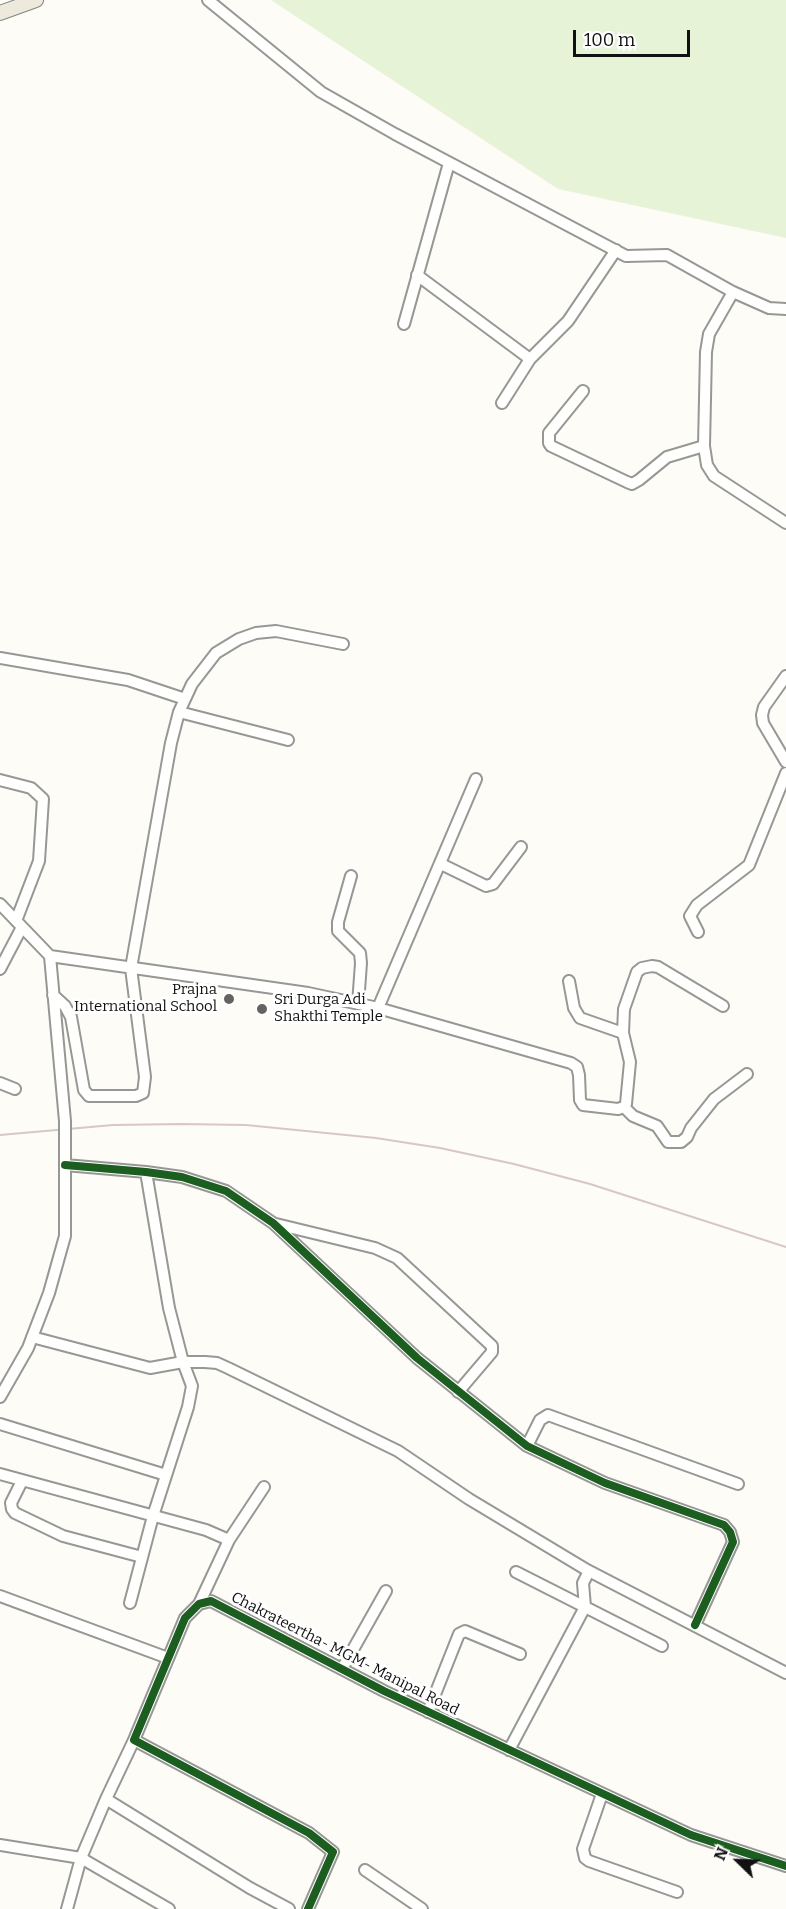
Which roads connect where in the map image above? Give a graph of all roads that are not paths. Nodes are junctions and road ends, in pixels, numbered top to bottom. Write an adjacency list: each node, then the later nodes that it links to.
1 (36, 0): 3 (main road)
2 (208, 0): 4 (street)
3 (0, 13)
4 (449, 163): 5 (street); 6 (street)
5 (616, 250): 7 (street); 10 (street)
6 (417, 275): 9 (street); 10 (street)
7 (733, 292): 8 (street); 13 (street)
8 (786, 309)
9 (404, 324)
10 (530, 359): 12 (street)
11 (582, 391): 13 (street)
12 (502, 403)
13 (704, 446): 14 (street)
14 (786, 523)
15 (343, 644): 18 (street)
16 (0, 658): 18 (street)
17 (786, 676): 21 (street)
18 (185, 699): 19 (street)
19 (179, 712): 20 (street); 32 (street)
20 (288, 740)
21 (786, 762)
22 (786, 772): 30 (street)
23 (476, 779): 26 (street)
24 (0, 780): 29 (street)
25 (521, 847): 26 (street)
26 (441, 864): 38 (street)
27 (351, 876): 36 (street)
28 (0, 904): 29 (street)
29 (19, 924): 31 (street); 33 (street)
30 (698, 932)
31 (50, 956): 32 (street); 35 (street)
32 (131, 968): 35 (street); 36 (street)
33 (0, 969)
34 (569, 981): 39 (street)
35 (53, 995): 44 (street, bridge)
36 (358, 1004): 38 (street)
37 (723, 1006): 39 (street)
38 (378, 1008): 43 (street)
39 (623, 1033): 43 (street)
40 (747, 1074): 43 (street)
41 (0, 1083): 42 (street)
42 (15, 1089)
43 (624, 1107)
44 (65, 1165): 45 (street); 47 (street)
45 (146, 1172): 46 (street); 48 (street)
46 (273, 1223): 50 (street); 50 (street)
47 (32, 1337): 48 (street); 49 (street)
48 (183, 1362): 54 (street); 61 (street)
49 (2, 1391)
50 (458, 1392): 52 (street)
51 (0, 1424): 54 (street)
52 (526, 1446): 56 (street); 68 (street)
53 (0, 1474): 55 (street)
54 (166, 1475): 58 (street)
55 (22, 1481): 58 (street); 60 (street)
56 (738, 1484)
57 (264, 1487): 59 (street)
58 (153, 1516): 59 (street); 60 (street)
59 (229, 1539): 66 (street)
60 (142, 1557): 65 (street)
61 (589, 1571): 67 (street); 68 (street)
62 (516, 1572): 67 (street)
63 (386, 1591): 72 (street)
64 (0, 1596): 71 (street)
65 (130, 1603)
66 (199, 1604): 71 (street); 72 (street, Chakrateertha- MGM- Manipal Road)
67 (585, 1607): 69 (street); 76 (street)
68 (695, 1625): 73 (street)
69 (662, 1646)
70 (520, 1654): 74 (street)
71 (168, 1658): 75 (street)
72 (342, 1669): 74 (street, Chakrateertha- MGM- Manipal Road)
73 (786, 1673)
74 (428, 1712): 76 (street, Chakrateertha- MGM- Manipal Road)
75 (134, 1740): 78 (street); 88 (street)
76 (509, 1750): 77 (street, Chakrateertha- MGM- Manipal Road)
77 (603, 1794): 81 (street, Chakrateertha- MGM- Manipal Road); 83 (street)
78 (106, 1799): 80 (street); 87 (street)
79 (0, 1845): 80 (street)
80 (81, 1858): 84 (street); 85 (street)
81 (786, 1866)
82 (365, 1870): 89 (street)
83 (677, 1892)
84 (151, 1904): 86 (street)
85 (67, 1909)
86 (169, 1909)
87 (289, 1909)
88 (308, 1909)
89 (422, 1909)

